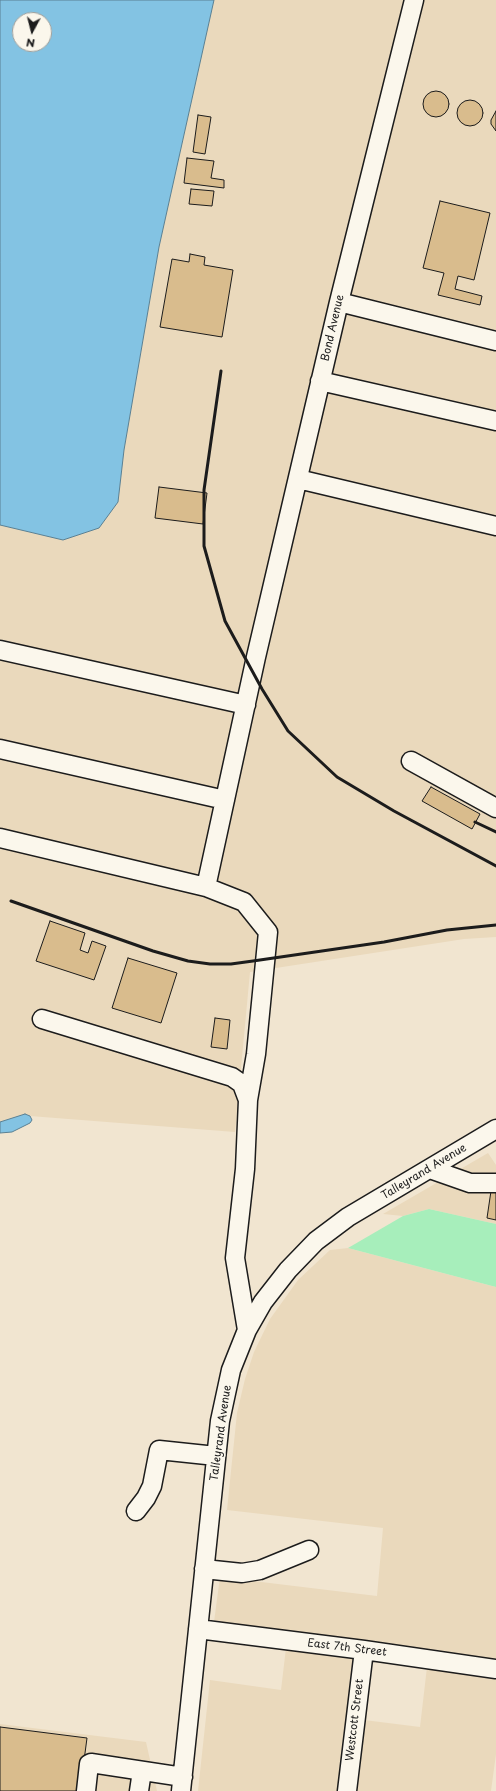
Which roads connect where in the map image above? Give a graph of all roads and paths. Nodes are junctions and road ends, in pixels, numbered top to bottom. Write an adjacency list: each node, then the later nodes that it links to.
1 (414, 0): 2 (street, Bond Avenue)
2 (339, 302): 3 (street); 4 (street, Bond Avenue)
3 (496, 341)
4 (320, 381): 5 (street); 6 (street, Bond Avenue)
5 (496, 421)
6 (298, 479): 7 (street); 9 (street, Bond Avenue)
7 (496, 526)
8 (0, 650): 9 (street)
9 (246, 705): 12 (street, Bond Avenue)
10 (0, 749): 12 (street)
11 (411, 761): 13 (street)
12 (225, 800): 15 (street, Bond Avenue)
13 (496, 808)
14 (0, 838): 15 (street)
15 (206, 888): 17 (street)
16 (42, 1019): 17 (street)
17 (248, 1100): 21 (street)
18 (496, 1129): 19 (street, Talleyrand Avenue)
19 (430, 1169): 20 (street); 21 (street, Talleyrand Avenue)
20 (496, 1183)
21 (247, 1330): 22 (street, Talleyrand Avenue)
22 (216, 1456): 23 (street); 25 (street, Talleyrand Avenue)
23 (136, 1511)
24 (308, 1550): 25 (street)
25 (204, 1569): 26 (street, Talleyrand Avenue)
26 (198, 1629): 27 (street, East 7th Street); 30 (street, Talleyrand Avenue)
27 (364, 1650): 28 (street, East 7th Street); 33 (street, Westcott Street)
28 (496, 1669)
29 (142, 1771): 30 (street); 31 (street); 32 (street)
30 (182, 1784)
31 (86, 1791)
32 (139, 1791)
33 (347, 1791)

